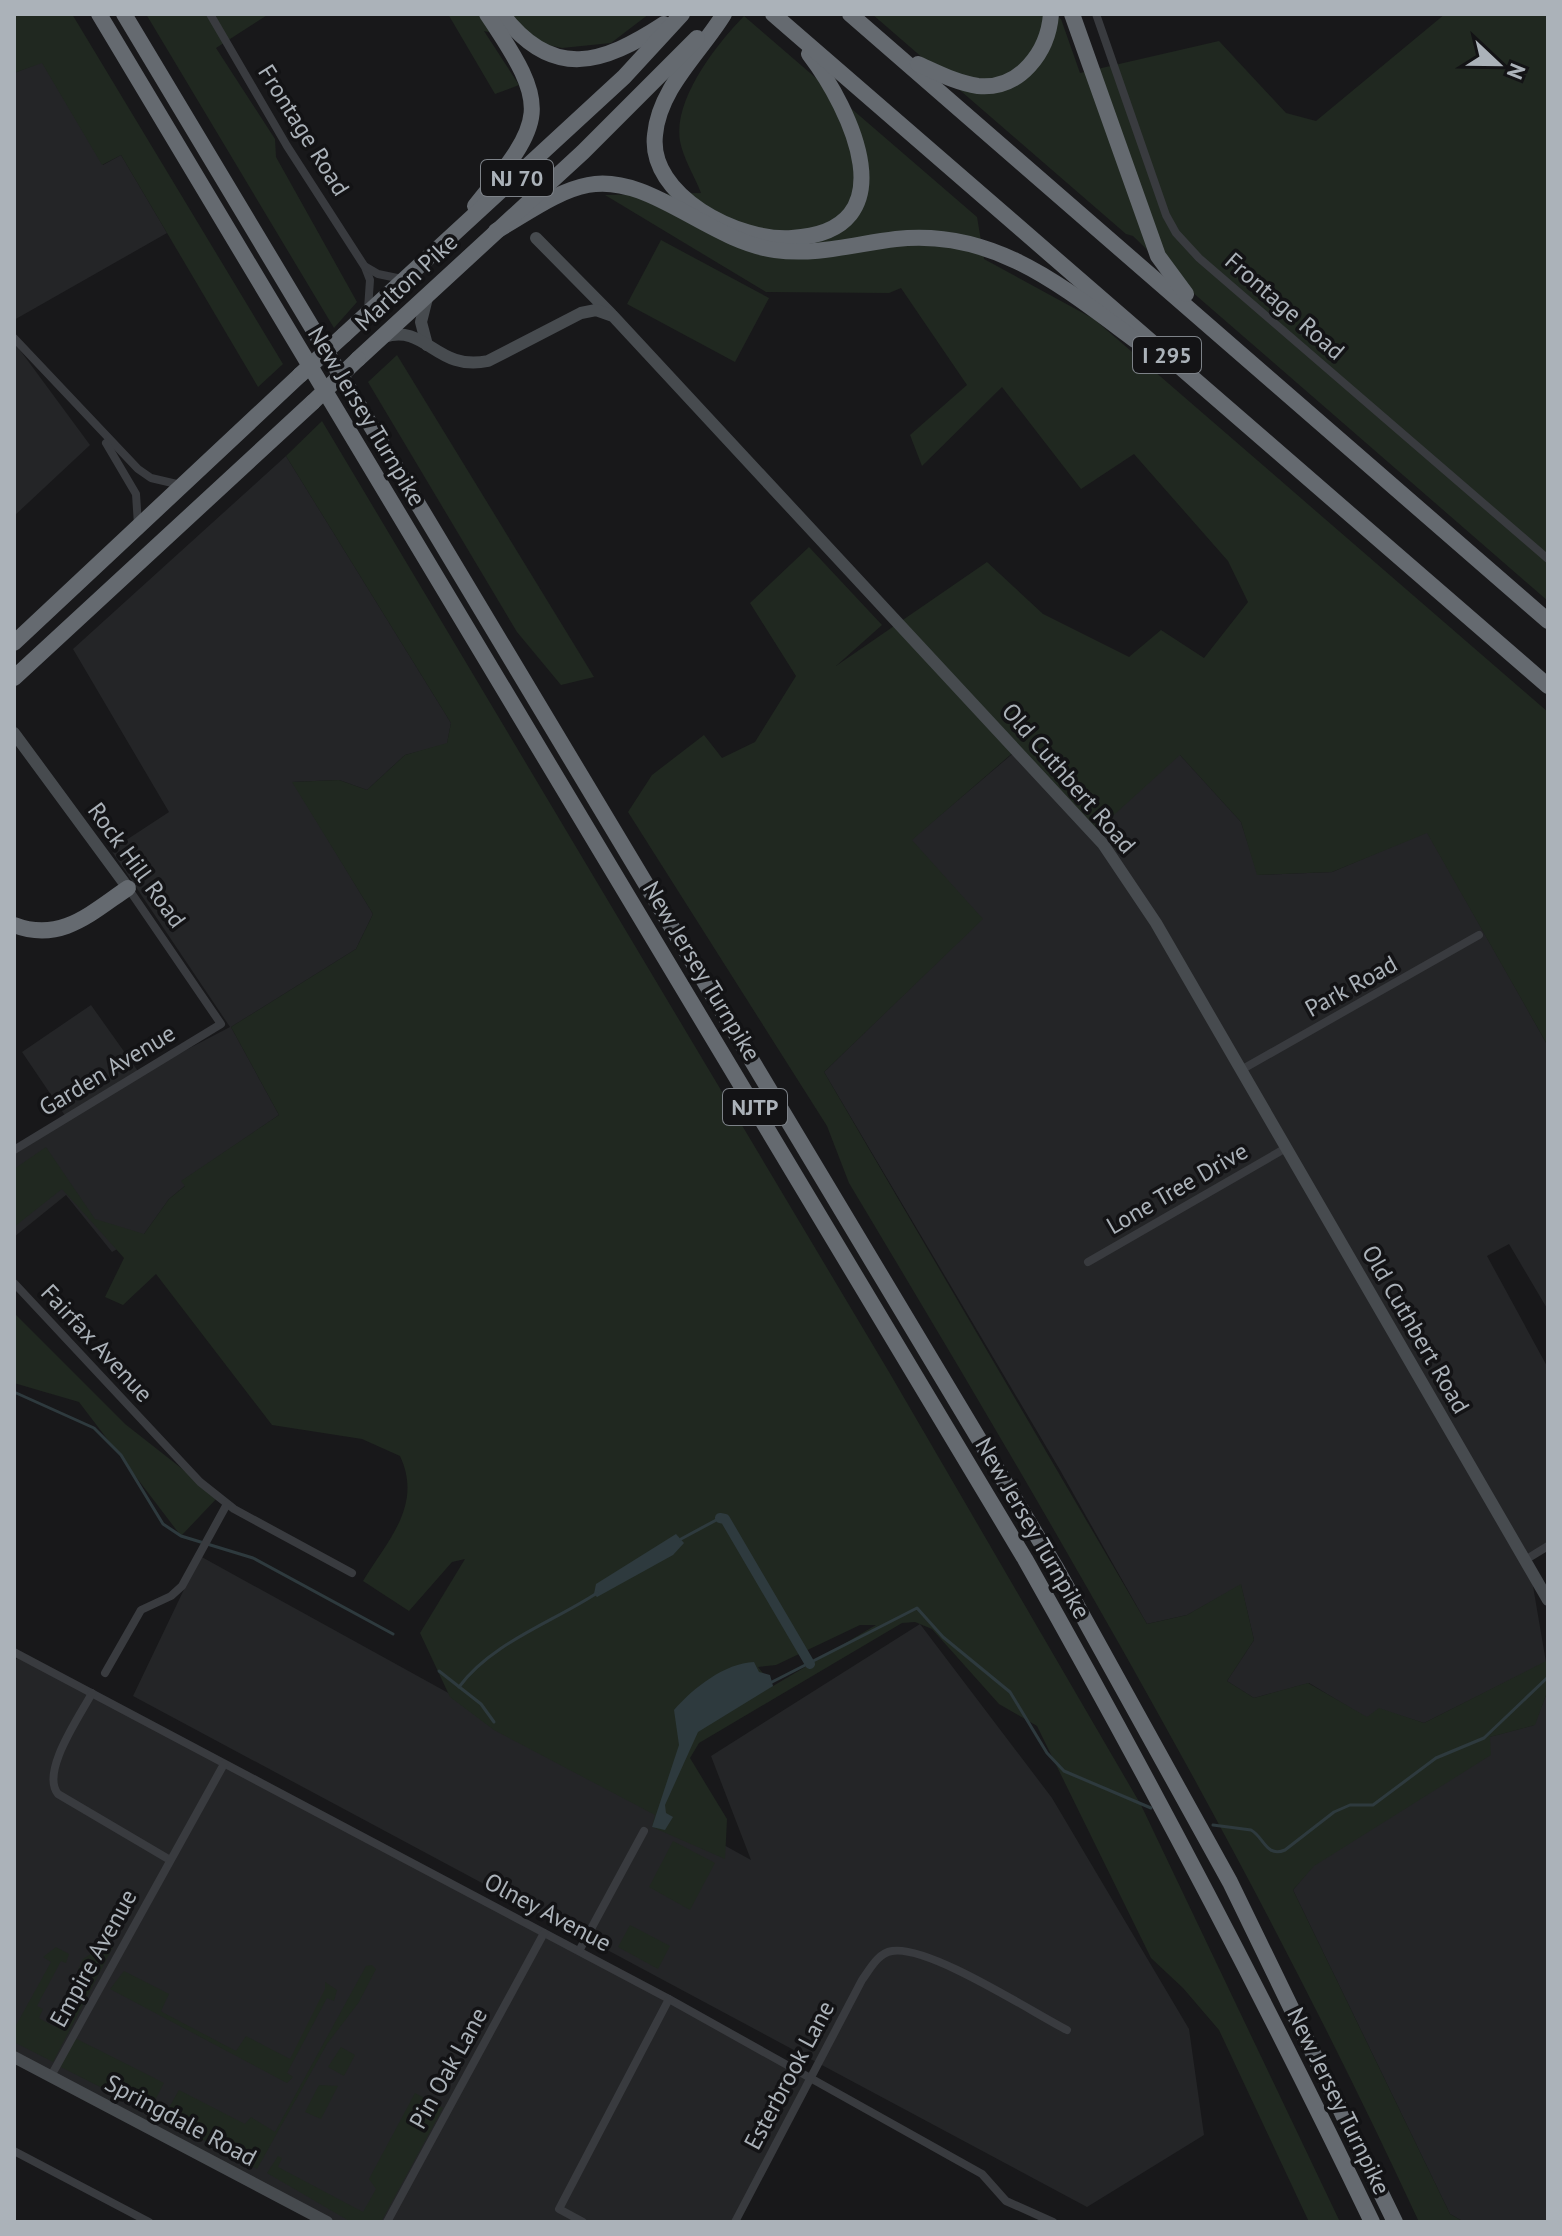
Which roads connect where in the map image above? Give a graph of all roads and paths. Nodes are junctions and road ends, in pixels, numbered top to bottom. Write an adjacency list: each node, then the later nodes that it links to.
1 (99, 14): 71 (highway, New Jersey Turnpike / NJTP)
2 (124, 14): 72 (highway, New Jersey Turnpike / NJTP)
3 (210, 14): 17 (street, Frontage Road)
4 (487, 14): 16 (highway)
5 (502, 14): 6 (highway)
6 (680, 14): 16 (highway, Marlton Pike / NJ 70)
7 (722, 14): 12 (highway); 14 (highway, Marlton Pike / NJ 70)
8 (850, 14): 13 (highway, I 295)
9 (1051, 14): 13 (highway)
10 (1072, 14): 25 (highway)
11 (1096, 14): 30 (street, Frontage Road)
12 (779, 20): 27 (highway, I 295)
13 (903, 58): 25 (highway, I 295)
14 (496, 231): 19 (highway, Marlton Pike / NJ 70); 27 (highway)
15 (536, 238): 21 (street, Old Cuthbert Road)
16 (446, 242): 18 (highway, Marlton Pike / NJ 70)
17 (365, 267): 18 (street); 20 (street, Frontage Road)
18 (405, 279): 20 (highway, Marlton Pike / NJ 70)
19 (433, 290): 23 (highway, Marlton Pike / NJ 70); 24 (street)
20 (367, 314): 28 (highway, Marlton Pike / NJ 70, bridge)
21 (613, 316): 24 (street); 40 (street, Old Cuthbert Road)
22 (14, 338): 26 (street)
23 (378, 340): 24 (street); 33 (highway, Marlton Pike / NJ 70, bridge)
24 (427, 345)
25 (1257, 367): 31 (highway, I 295)
26 (99, 432): 28 (street); 29 (street)
27 (1269, 443): 34 (highway, I 295)
28 (183, 485): 29 (highway, Marlton Pike / NJ 70)
29 (138, 527): 32 (highway, Marlton Pike / NJ 70)
30 (1548, 559)
31 (1548, 621)
32 (14, 643)
33 (14, 678)
34 (1548, 686)
35 (14, 733): 36 (street, Rock Hill Road)
36 (128, 888): 37 (highway); 39 (street, Rock Hill Road)
37 (14, 925)
38 (1479, 935): 40 (street, Park Road)
39 (221, 1024): 42 (street, Garden Avenue)
40 (1241, 1070): 41 (street, Old Cuthbert Road)
41 (1286, 1148): 43 (street, Lone Tree Drive); 47 (street, Old Cuthbert Road)
42 (14, 1150)
43 (1088, 1262)
44 (14, 1283): 45 (street, Fairfax Avenue)
45 (227, 1504): 48 (street, Fairfax Avenue); 52 (street)
46 (1548, 1546): 47 (street)
47 (1525, 1560): 49 (street, Old Cuthbert Road)
48 (352, 1573)
49 (1548, 1600)
50 (17, 1653): 51 (street); 53 (street, Olney Avenue)
51 (14, 1664)
52 (105, 1673)
53 (92, 1693): 54 (street, Olney Avenue); 56 (street)
54 (224, 1764): 56 (street, Empire Avenue); 57 (street, Olney Avenue)
55 (644, 1831): 58 (street)
56 (170, 1860): 62 (street, Empire Avenue)
57 (544, 1933): 58 (street, Olney Avenue); 67 (street, Pin Oak Lane)
58 (579, 1951): 59 (street, Olney Avenue)
59 (669, 1999): 63 (street, Olney Avenue); 68 (street)
60 (1067, 2030): 63 (street, Esterbrook Lane)
61 (14, 2057): 62 (street, Springdale Road)
62 (51, 2076): 66 (street, Springdale Road)
63 (810, 2078): 69 (street, Esterbrook Lane); 70 (street, Olney Avenue)
64 (14, 2151): 65 (street)
65 (149, 2222)
66 (327, 2222)
67 (387, 2222)
68 (583, 2222)
69 (735, 2222)
70 (1053, 2222)
71 (1372, 2222)
72 (1395, 2222)

